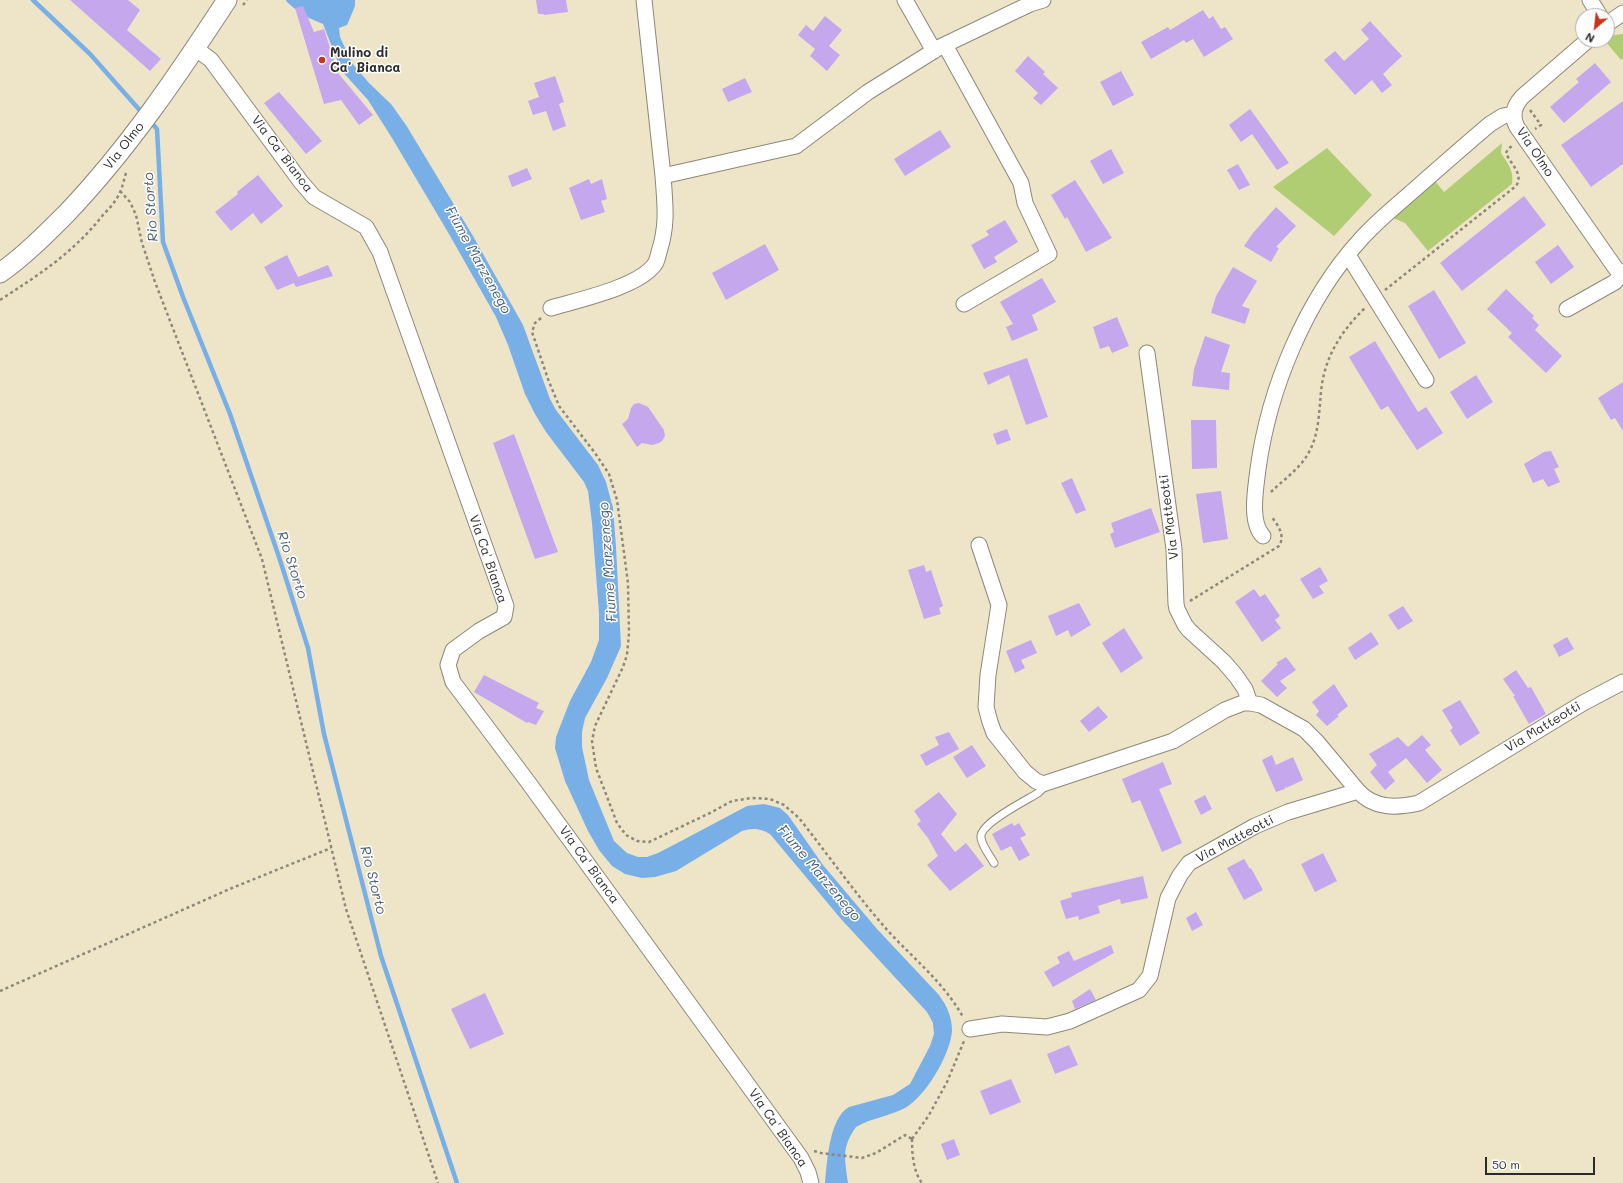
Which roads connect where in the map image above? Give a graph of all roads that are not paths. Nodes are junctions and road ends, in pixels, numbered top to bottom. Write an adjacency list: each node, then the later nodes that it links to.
1 (227, 0): 5 (street, Via Olmo)
2 (644, 0): 9 (street)
3 (905, 0): 6 (street)
4 (1043, 0): 6 (street)
5 (199, 42): 11 (street, Via Olmo); 26 (street, Via Ca' Bianca)
6 (939, 48): 9 (street); 13 (street)
7 (1579, 48): 8 (street, Via Olmo)
8 (1514, 114): 10 (street); 12 (street, Via Olmo)
9 (664, 176): 14 (street)
10 (1348, 255): 17 (street); 18 (street)
11 (0, 272)
12 (1622, 273): 15 (street)
13 (964, 304)
14 (551, 308)
15 (1567, 309)
16 (1147, 353): 21 (street, Via Matteotti)
17 (1426, 380)
18 (1263, 536)
19 (979, 545): 22 (street)
20 (1623, 682): 23 (street, Via Matteotti)
21 (1250, 703): 22 (street); 23 (street, Via Matteotti)
22 (1043, 784): 24 (lane)
23 (1358, 791): 25 (street, Via Matteotti)
24 (994, 863)
25 (970, 1029)
26 (811, 1183)

